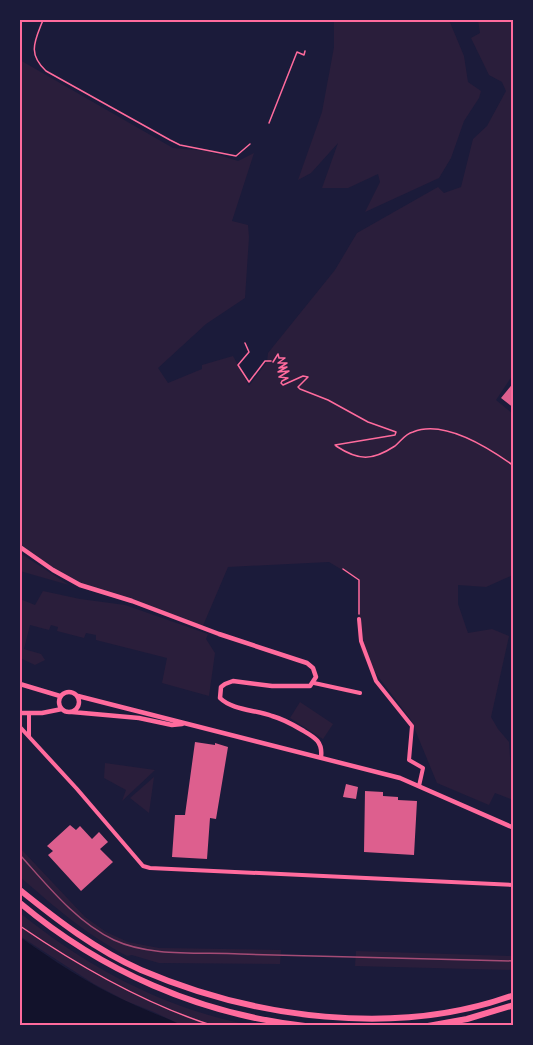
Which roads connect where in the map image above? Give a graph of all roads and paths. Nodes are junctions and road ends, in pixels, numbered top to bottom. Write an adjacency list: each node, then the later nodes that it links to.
1 (43, 20): 4 (lane)
2 (305, 51): 3 (path)
3 (269, 123)
4 (250, 144)
5 (245, 343): 6 (path)
6 (513, 466)
7 (20, 547): 10 (street)
8 (343, 569): 9 (path)
9 (359, 620): 23 (street)
10 (314, 683): 12 (street); 22 (street)
11 (20, 684): 13 (street)
12 (360, 693)
13 (60, 696): 14 (street); 15 (street)
14 (78, 696): 16 (street); 19 (street)
15 (62, 709): 16 (street); 18 (street)
16 (72, 712): 19 (street)
17 (20, 713): 18 (street)
18 (29, 713): 21 (street)
19 (184, 724): 22 (street)
20 (20, 727): 21 (street)
21 (29, 736): 25 (street)
22 (321, 757): 23 (street)
23 (419, 786): 24 (street)
24 (513, 828)
25 (513, 885)
26 (20, 890): 29 (highway)
27 (20, 903): 32 (highway)
28 (20, 926): 31 (path)
29 (513, 995)
30 (513, 1005): 33 (highway)
31 (214, 1026)
32 (305, 1026)
33 (428, 1026)

